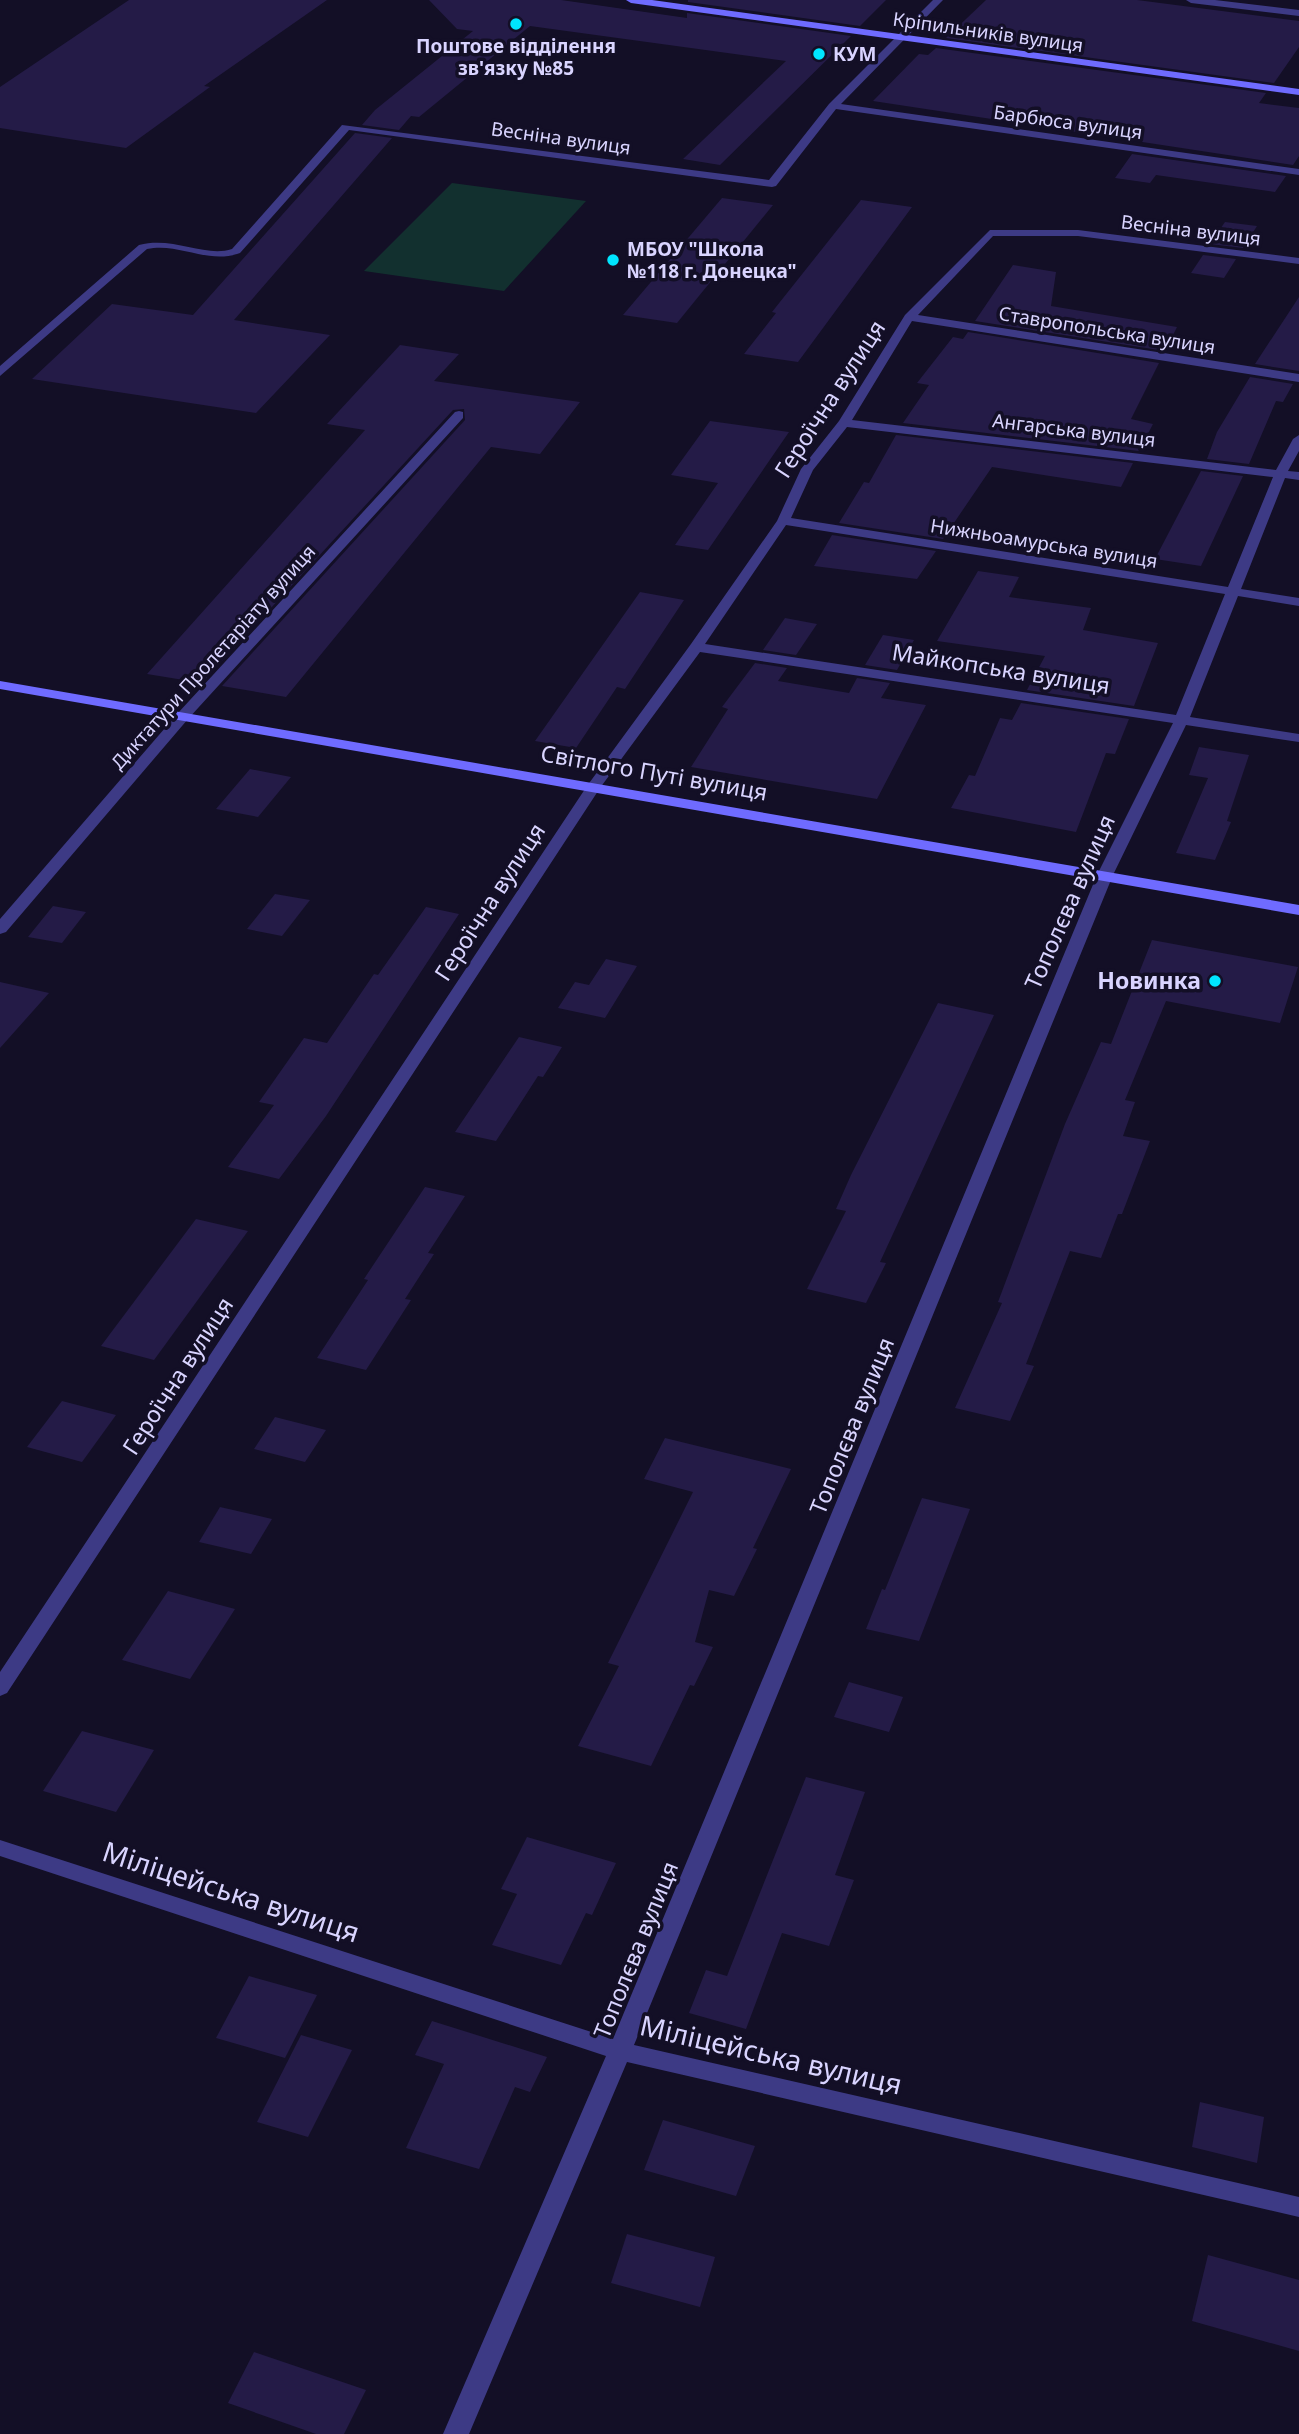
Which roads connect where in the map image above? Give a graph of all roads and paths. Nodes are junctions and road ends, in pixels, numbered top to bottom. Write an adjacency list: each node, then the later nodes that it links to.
1 (631, 0): 5 (main road, Кріпильників вулиця)
2 (938, 0): 5 (street)
3 (1191, 0): 4 (street)
4 (1299, 13)
5 (899, 37): 6 (main road, Кріпильників вулиця); 7 (street)
6 (1299, 92)
7 (833, 106): 8 (street, Барбюса вулиця); 12 (street, Весніна вулиця)
8 (1299, 172)
9 (1078, 233): 10 (street, Весніна вулиця); 11 (street, Героїчна вулиця)
10 (1299, 261)
11 (909, 317): 13 (street, Ставропольська вулиця); 15 (street, Героїчна вулиця)
12 (0, 372)
13 (1299, 378)
14 (459, 415): 23 (street, Диктатури Пролетаріату вулиця)
15 (844, 423): 17 (street, Ангарська вулиця); 18 (street, Героїчна вулиця)
16 (1299, 439): 17 (street, Тополєва вулиця)
17 (1290, 475): 19 (street, Тополєва вулиця)
18 (783, 521): 19 (street, Нижньоамурська вулиця); 21 (street, Героїчна вулиця)
19 (1231, 593): 20 (street, Нижньоамурська вулиця); 24 (street, Тополєва вулиця)
20 (1299, 602)
21 (696, 647): 24 (street, Майкопська вулиця); 26 (street, Героїчна вулиця)
22 (0, 685): 23 (main road, Світлого Путі вулиця)
23 (183, 716): 26 (main road, Світлого Путі вулиця); 29 (street, Диктатури Пролетаріату вулиця)
24 (1182, 719): 25 (street, Майкопська вулиця); 27 (street, Тополєва вулиця)
25 (1299, 738)
26 (594, 786): 27 (main road, Світлого Путі вулиця); 30 (street, Героїчна вулиця)
27 (1105, 875): 28 (main road, Світлого Путі вулиця); 32 (street, Тополєва вулиця)
28 (1299, 910)
29 (0, 929)
30 (0, 1688)
31 (0, 1847): 32 (street, Міліцейська вулиця)
32 (620, 2051): 33 (street, Міліцейська вулиця); 34 (street, Тополєва вулиця)
33 (1299, 2207)
34 (456, 2434)

